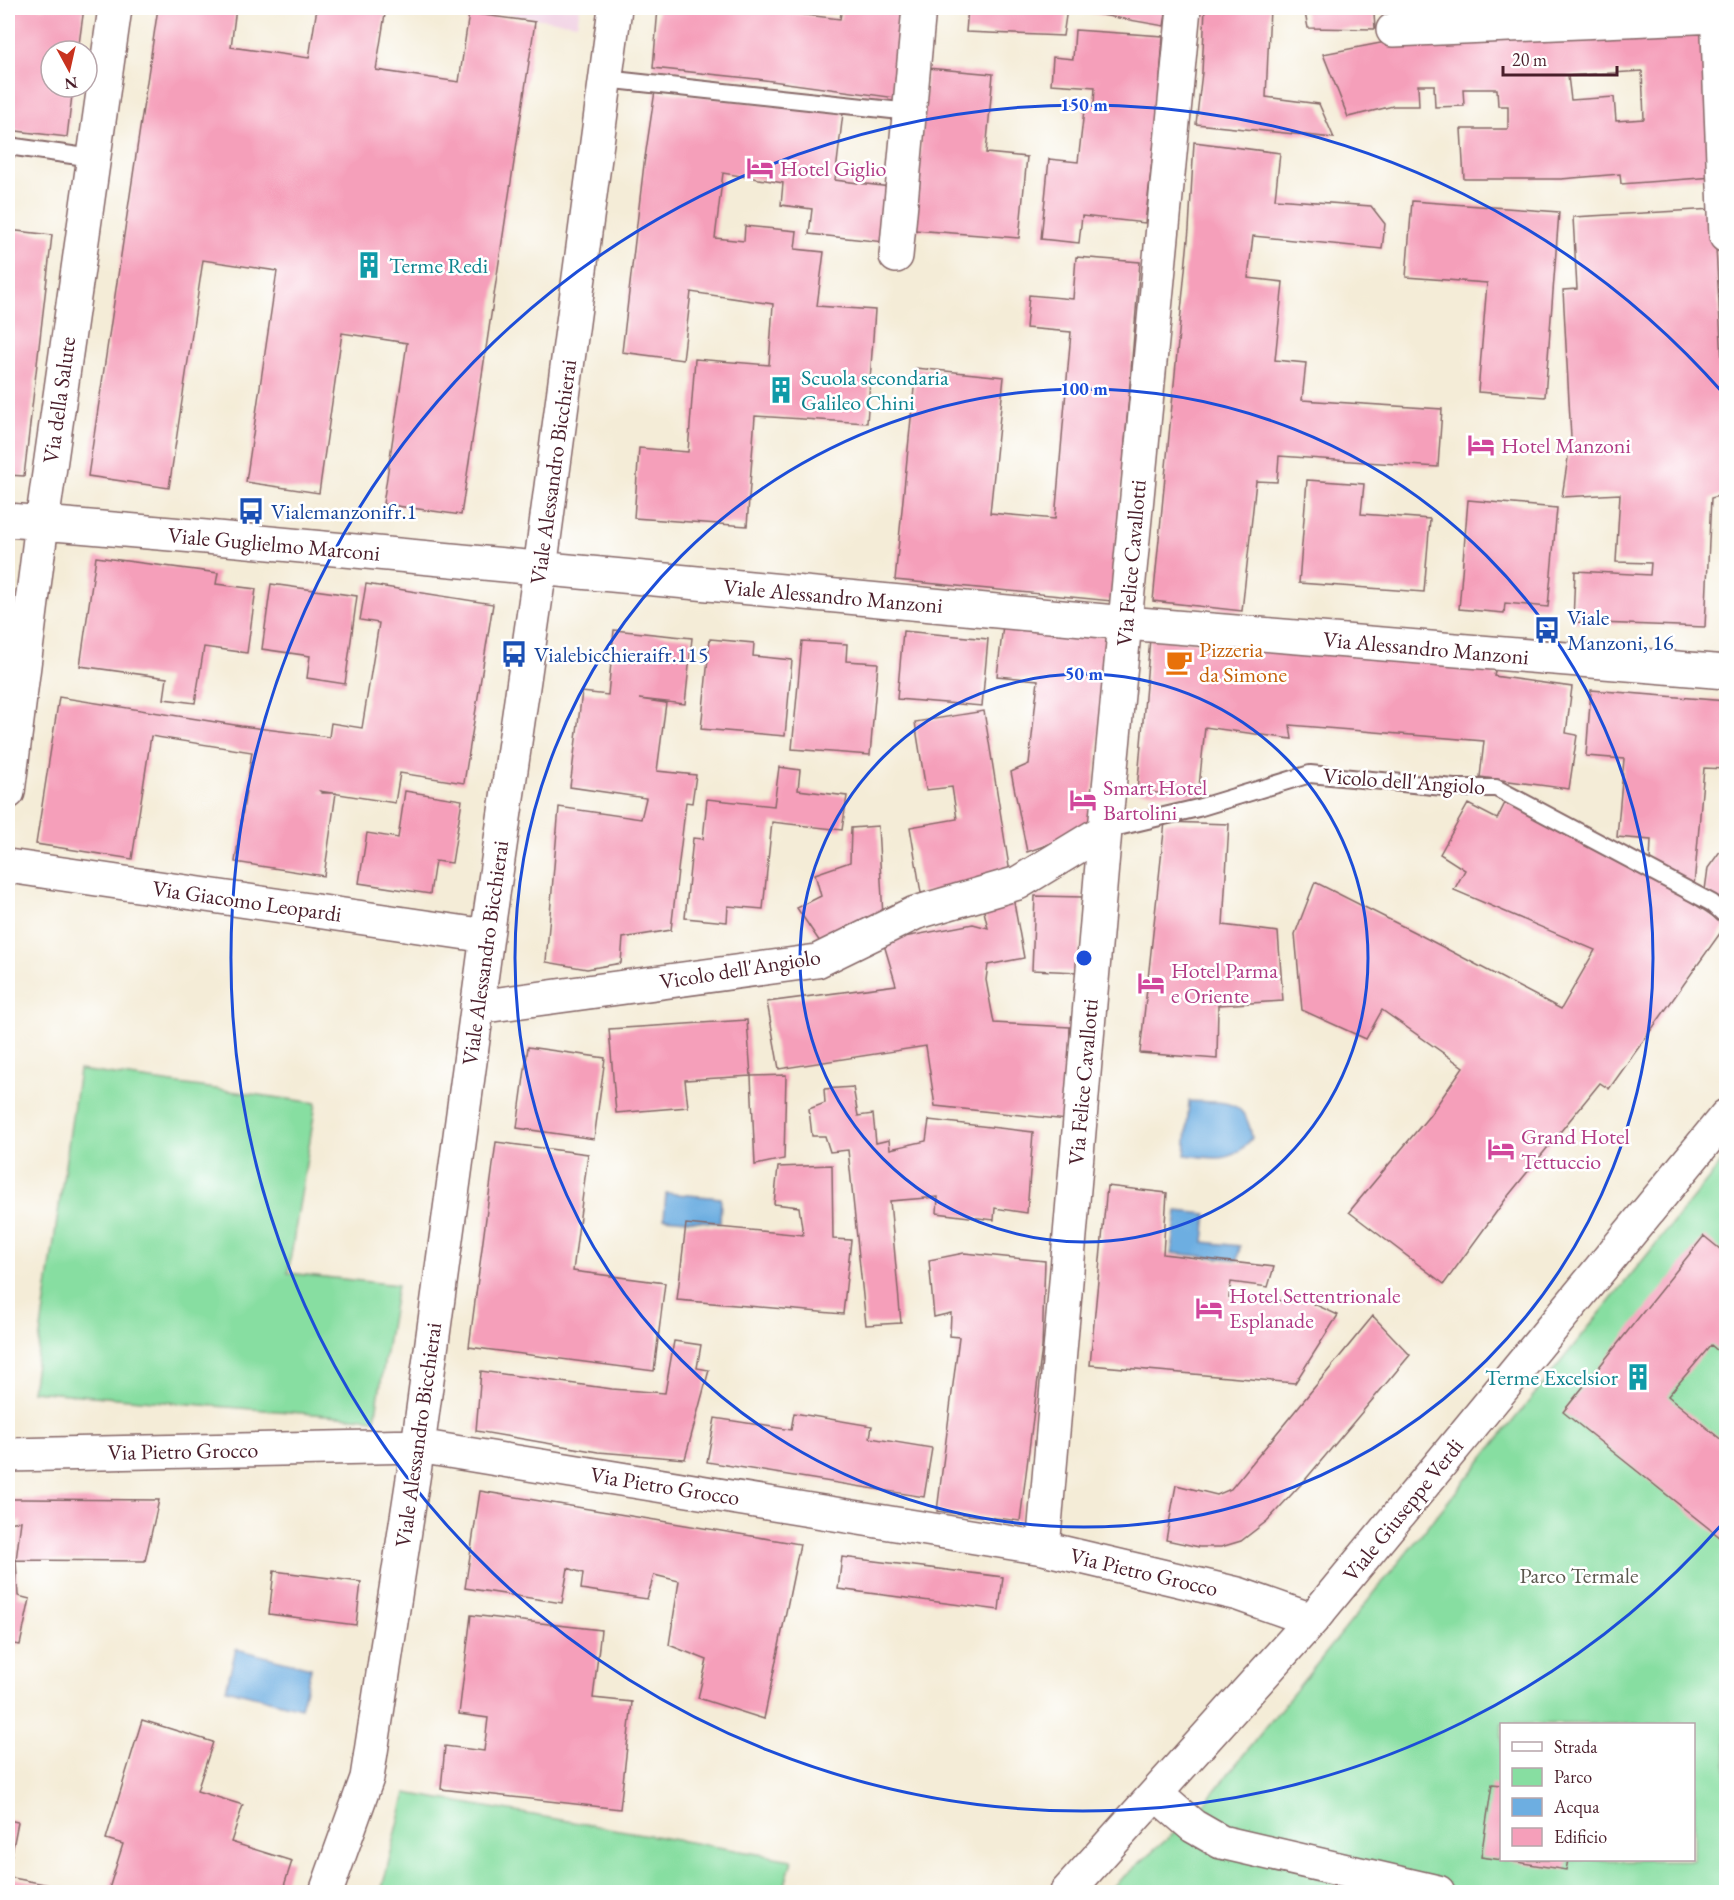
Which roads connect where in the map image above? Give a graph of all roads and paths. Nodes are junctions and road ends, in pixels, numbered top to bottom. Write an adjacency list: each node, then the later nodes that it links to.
1 (115, 8): 11 (street, Via della Salute)
2 (615, 8): 7 (street, Viale Alessandro Bicchierai)
3 (919, 8): 9 (street)
4 (1184, 8): 17 (street, Via Felice Cavallotti)
5 (1717, 12): 6 (street); 8 (street)
6 (1393, 30)
7 (605, 79): 9 (lane); 16 (street, Viale Alessandro Bicchierai)
8 (1724, 110): 12 (street)
9 (910, 112): 13 (street)
10 (8, 146): 11 (lane)
11 (93, 158): 15 (street, Via della Salute)
12 (1726, 236)
13 (896, 256)
14 (8, 520): 15 (street, Viale Guglielmo Marconi)
15 (42, 523): 16 (street, Viale Guglielmo Marconi); 19 (street, Via della Salute)
16 (540, 569): 17 (street, Viale Alessandro Manzoni); 23 (street, Viale Alessandro Bicchierai)
17 (1126, 623): 18 (street, Via Alessandro Manzoni); 20 (street, Via Felice Cavallotti)
18 (1726, 672)
19 (8, 792)
20 (1105, 830): 22 (lane, Vicolo dell'Angiolo); 24 (street, Vicolo dell'Angiolo); 28 (street, Via Felice Cavallotti)
21 (8, 866): 23 (street, Via Giacomo Leopardi)
22 (1726, 916)
23 (487, 936): 24 (street, Viale Alessandro Bicchierai)
24 (477, 1007): 26 (street, Viale Alessandro Bicchierai)
25 (1726, 1116): 29 (street, Viale Giuseppe Verdi)
26 (417, 1446): 27 (street, Via Pietro Grocco); 28 (street, Via Pietro Grocco); 31 (street, Viale Alessandro Bicchierai)
27 (8, 1455)
28 (1043, 1548): 29 (street, Via Pietro Grocco)
29 (1312, 1620): 30 (street, Viale Giuseppe Verdi)
30 (1156, 1794): 32 (street, Viale Giuseppe Verdi); 33 (street)
31 (326, 1893)
32 (1067, 1893)
33 (1438, 1893)

